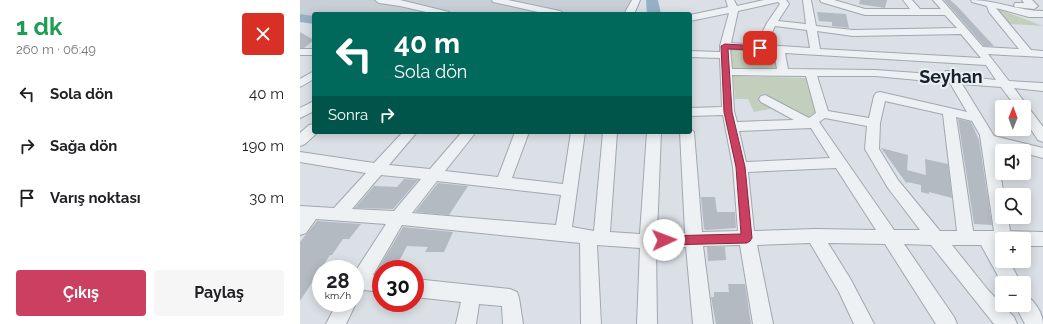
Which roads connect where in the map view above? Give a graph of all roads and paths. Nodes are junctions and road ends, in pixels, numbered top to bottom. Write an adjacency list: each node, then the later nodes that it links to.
1 (379, 0): 14 (street)
2 (496, 0): 15 (street)
3 (636, 0): 22 (street)
4 (777, 0): 16 (street)
5 (781, 0): 30 (street)
6 (808, 0): 32 (street)
7 (824, 0): 17 (street)
8 (872, 0): 23 (street)
9 (907, 0): 24 (street)
10 (937, 0): 25 (street)
11 (974, 0): 13 (street)
12 (1026, 0): 13 (street)
13 (989, 1): 26 (street); 31 (street); 42 (street)
14 (403, 2): 20 (street)
15 (523, 2): 18 (street); 21 (street)
16 (733, 3): 19 (street); 28 (street); 39 (street)
17 (850, 9): 23 (street); 34 (street)
18 (510, 11)
19 (683, 11)
20 (439, 12)
21 (554, 12)
22 (630, 12)
23 (866, 12): 24 (street)
24 (917, 12): 25 (street)
25 (948, 12): 33 (street)
26 (1029, 14): 27 (street); 29 (street)
27 (1043, 14)
28 (692, 17)
29 (1043, 18)
30 (772, 23): 32 (street); 35 (street)
31 (1043, 24)
32 (811, 28): 34 (street); 37 (street)
33 (963, 31): 34 (street); 38 (street)
34 (853, 33)
35 (760, 48): 36 (street); 39 (street)
36 (780, 49): 37 (street); 50 (street)
37 (815, 50): 45 (street)
38 (980, 50): 42 (street); 46 (street)
39 (725, 51): 43 (street); 48 (street)
40 (312, 52): 41 (street)
41 (301, 53)
42 (1028, 53): 44 (street)
43 (692, 54)
44 (1043, 54)
45 (942, 59): 46 (street); 53 (street)
46 (988, 62): 54 (street)
47 (300, 72): 49 (street)
48 (725, 72): 50 (street); 61 (street)
49 (312, 73)
50 (783, 73): 51 (street)
51 (811, 74): 53 (street); 65 (street)
52 (312, 75): 55 (street)
53 (953, 79): 54 (street); 64 (street)
54 (1004, 83): 56 (street); 58 (street)
55 (300, 84)
56 (1043, 87)
57 (765, 99): 65 (street)
58 (1017, 100)
59 (312, 106): 63 (street)
60 (692, 112): 61 (street)
61 (728, 112): 68 (street)
62 (949, 112): 64 (street); 67 (street); 98 (street)
63 (300, 114)
64 (977, 118): 78 (street)
65 (816, 120): 67 (street); 68 (street); 82 (street)
66 (1031, 120): 77 (street)
67 (874, 123): 97 (street)
68 (732, 127): 83 (street)
69 (312, 130): 79 (street)
70 (408, 134): 84 (street)
71 (467, 134): 85 (street)
72 (521, 134): 86 (street)
73 (578, 134): 87 (street)
74 (610, 134): 95 (street)
75 (654, 134): 103 (street)
76 (687, 134): 100 (street)
77 (1043, 137)
78 (988, 139): 80 (street); 99 (street)
79 (300, 141)
80 (1043, 153)
81 (300, 157): 84 (street)
82 (841, 163): 83 (street); 94 (street)
83 (740, 167): 96 (street)
84 (377, 170): 85 (street); 89 (street)
85 (433, 176): 86 (street); 90 (street)
86 (503, 183): 87 (street)
87 (569, 190): 92 (street)
88 (306, 212): 89 (street); 91 (street)
89 (338, 214): 90 (street)
90 (398, 218): 92 (street); 104 (street)
91 (300, 228)
92 (563, 233): 95 (street)
93 (816, 236): 94 (street); 96 (street); 117 (street)
94 (889, 237): 97 (street); 118 (street)
95 (595, 238): 103 (street); 113 (street)
96 (747, 238): 100 (street); 116 (street)
97 (935, 238): 98 (street); 119 (street)
98 (966, 238): 99 (street)
99 (995, 238)
100 (694, 239): 103 (street); 115 (street)
101 (1031, 239): 102 (street)
102 (1043, 239)
103 (648, 241): 114 (street)
104 (364, 274)
105 (424, 289): 106 (street)
106 (472, 294): 111 (street); 112 (street)
107 (342, 312): 110 (street)
108 (1030, 312): 109 (street)
109 (1038, 322)
110 (336, 324)
111 (466, 324)
112 (513, 324)
113 (591, 324)
114 (647, 324)
115 (703, 324)
116 (763, 324)
117 (864, 324)
118 (947, 324)
119 (1007, 324)

